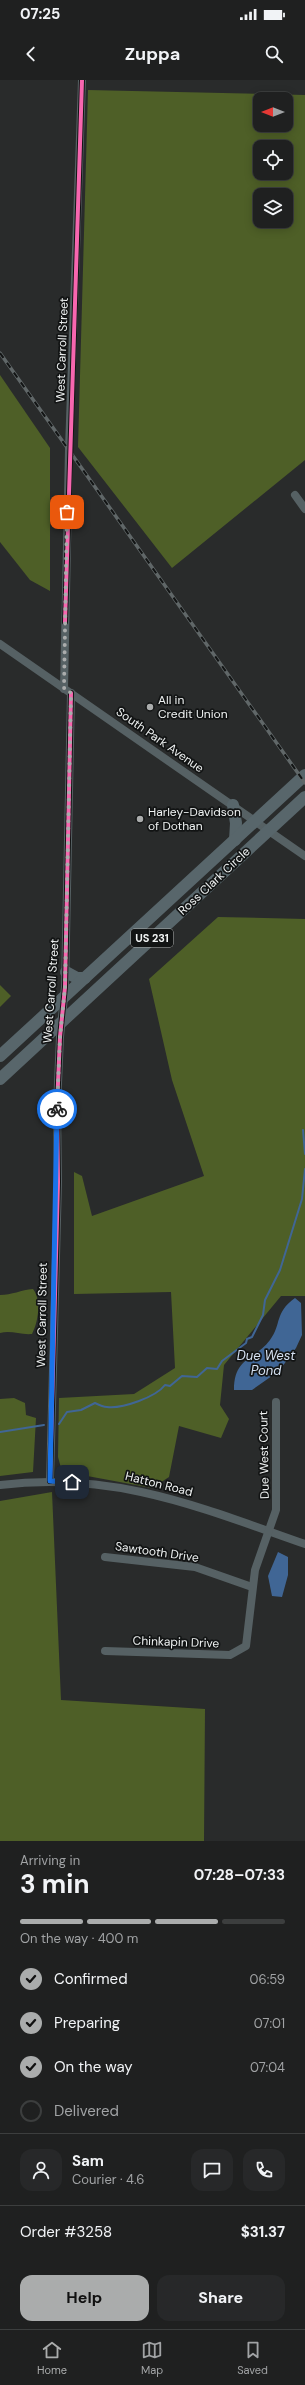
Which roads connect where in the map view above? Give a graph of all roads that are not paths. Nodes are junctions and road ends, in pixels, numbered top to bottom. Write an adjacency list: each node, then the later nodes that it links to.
1 (82, 80): 5 (street, West Carroll Street)
2 (295, 496): 3 (street)
3 (305, 509)
4 (0, 644): 5 (street, South Park Avenue)
5 (68, 691): 8 (street, South Park Avenue); 17 (street, West Carroll Street)
6 (305, 775): 9 (highway, Ross Clark Circle / US 231)
7 (305, 797): 10 (highway, Ross Clark Circle / US 231)
8 (233, 805): 9 (street, South Park Avenue); 11 (highway)
9 (255, 821): 10 (street, South Park Avenue); 11 (highway, Ross Clark Circle / US 231)
10 (268, 831): 12 (street, South Park Avenue); 14 (highway, Ross Clark Circle / US 231)
11 (235, 840): 13 (highway, Ross Clark Circle / US 231)
12 (305, 856)
13 (198, 874): 14 (highway); 15 (highway, Ross Clark Circle / US 231)
14 (209, 886): 16 (highway, Ross Clark Circle / US 231)
15 (123, 942): 16 (highway); 18 (highway, Ross Clark Circle / US 231)
16 (135, 955): 20 (highway, Ross Clark Circle / US 231)
17 (66, 972): 18 (highway); 19 (street, West Carroll Street)
18 (85, 978): 19 (highway, Ross Clark Circle / US 231)
19 (64, 997): 20 (street, West Carroll Street); 21 (highway, Ross Clark Circle / US 231)
20 (61, 1022): 22 (highway, Ross Clark Circle / US 231); 24 (street, West Carroll Street)
21 (0, 1056)
22 (0, 1079)
23 (276, 1402): 26 (street, Due West Court)
24 (50, 1481): 25 (street, Hatton Road); 26 (street, Hatton Road)
25 (0, 1485)
26 (269, 1532): 27 (street, Hatton Road); 29 (street, Chinkapin Drive)
27 (305, 1544)
28 (105, 1557): 29 (street, Sawtooth Drive)
29 (252, 1587): 30 (street, Chinkapin Drive)
30 (105, 1652)

